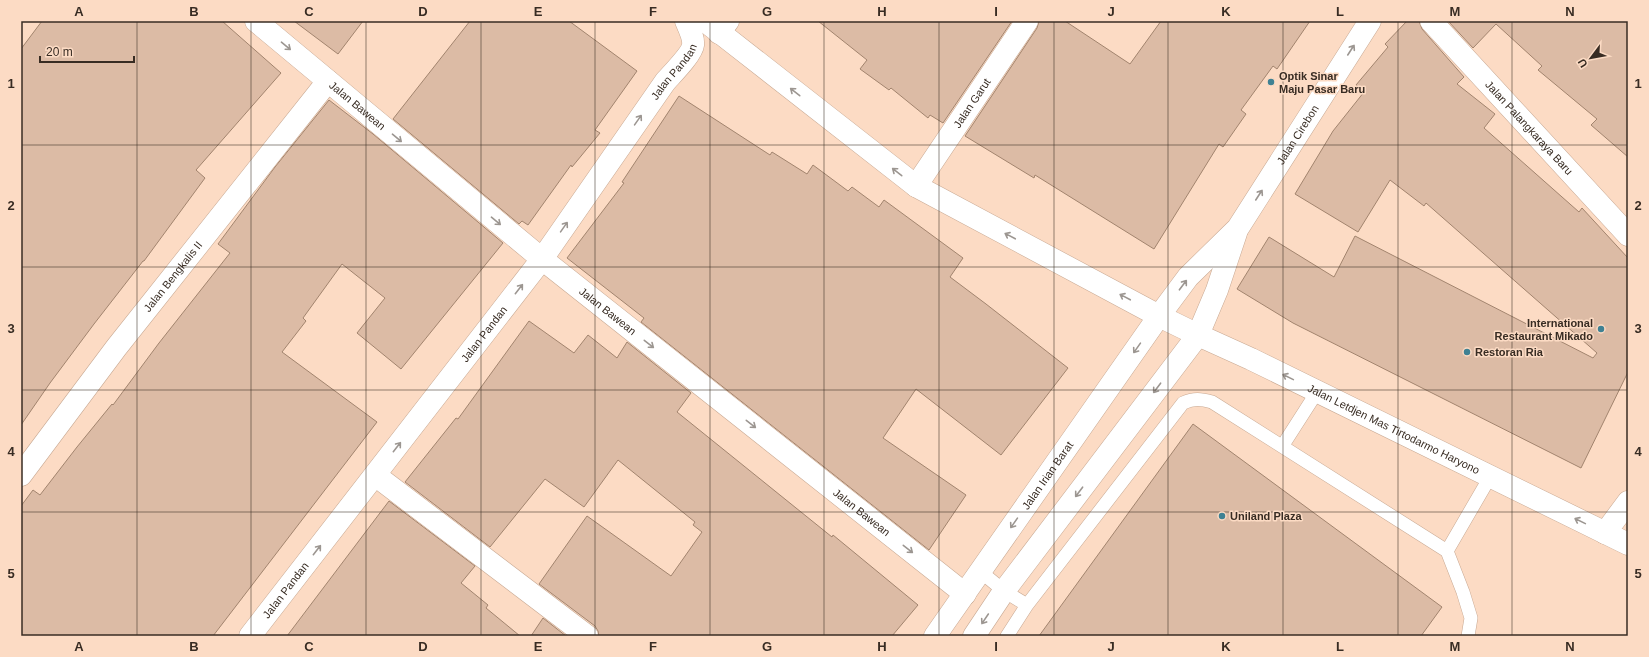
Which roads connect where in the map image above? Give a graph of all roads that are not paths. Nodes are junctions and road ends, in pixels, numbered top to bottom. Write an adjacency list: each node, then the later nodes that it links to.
1 (256, 21): 7 (street, Jalan Bawean, one-way to 7)
2 (686, 21): 11 (street, Jalan Pandan, one-way to 2)
3 (1027, 21): 8 (street, Jalan Garut)
4 (1370, 21): 9 (street, Jalan Cirebon, one-way to 4)
5 (1431, 21): 10 (street, Jalan Palangkaraya Baru)
6 (717, 25): 8 (street, Jalan Letdjen Mas Tirtodarmo Haryono, one-way to 6)
7 (328, 81): 11 (street, Jalan Bawean, one-way to 11); 16 (street, Jalan Bengkalis II)
8 (916, 186): 12 (street, Jalan Letdjen Mas Tirtodarmo Haryono, one-way to 8)
9 (1238, 228): 12 (street, Jalan Cirebon, one-way to 9); 13 (street, Jalan Cirebon)
10 (1628, 235)
11 (542, 259): 17 (street, Jalan Pandan, one-way to 11); 25 (street, Jalan Bawean, one-way to 25)
12 (1159, 316): 13 (street, Jalan Letdjen Mas Tirtodarmo Haryono); 23 (street, Jalan Irian Barat, one-way to 23)
13 (1198, 335): 14 (street, Jalan Letdjen Mas Tirtodarmo Haryono, one-way to 13); 24 (street, one-way to 24)
14 (1317, 392): 15 (lane); 18 (street, Jalan Letdjen Mas Tirtodarmo Haryono)
15 (1283, 445): 22 (lane); 26 (lane)
16 (21, 475)
17 (375, 475): 27 (street, Jalan Pandan, one-way to 17); 28 (street)
18 (1490, 477): 20 (street, Jalan Letdjen Mas Tirtodarmo Haryono, one-way to 18); 22 (lane)
19 (1628, 502): 20 (street)
20 (1605, 533): 21 (street, Jalan Letdjen Mas Tirtodarmo Haryono)
21 (1628, 544)
22 (1447, 551): 32 (lane)
23 (980, 571): 24 (lane); 25 (street, Jalan Irian Barat)
24 (1004, 591): 26 (lane); 30 (street, one-way to 30)
25 (965, 594): 29 (street, Jalan Irian Barat)
26 (1027, 605): 31 (lane)
27 (250, 636)
28 (587, 636)
29 (935, 636)
30 (974, 636)
31 (1007, 636)
32 (1468, 636)

